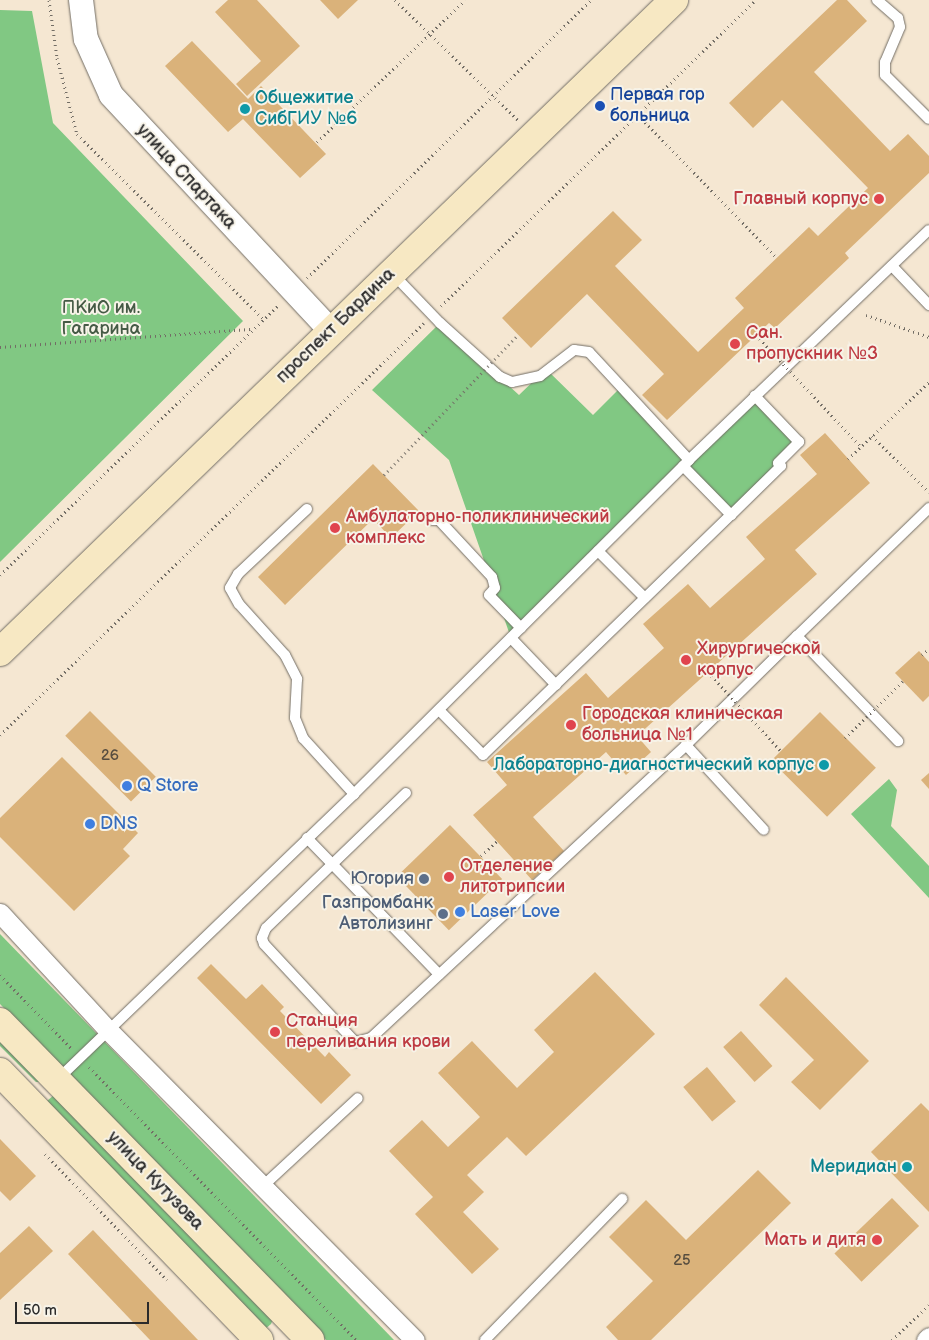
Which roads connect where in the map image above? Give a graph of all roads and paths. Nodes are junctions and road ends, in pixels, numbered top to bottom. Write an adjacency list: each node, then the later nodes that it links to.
1 (49, 0): 20 (path)
2 (81, 0): 22 (street, улица Спартака)
3 (395, 0): 8 (path)
4 (465, 0): 8 (path)
5 (674, 0): 11 (main road, проспект Бардина)
6 (756, 0): 9 (path)
7 (877, 0): 10 (lane)
8 (429, 34): 11 (path); 12 (path)
9 (638, 115): 14 (path); 18 (path)
10 (929, 119)
11 (534, 136): 16 (main road, проспект Бардина)
12 (317, 142)
13 (929, 230): 15 (lane)
14 (776, 258)
15 (892, 266): 17 (lane); 28 (lane)
16 (391, 272): 18 (lane); 22 (main road, проспект Бардина)
17 (929, 305)
18 (432, 315): 32 (lane); 51 (path)
19 (866, 315): 25 (path)
20 (264, 320)
21 (254, 329): 26 (path)
22 (331, 331): 45 (main road, проспект Бардина)
23 (518, 335): 33 (path, bridge)
24 (756, 335): 30 (path, bridge)
25 (929, 337)
26 (0, 347)
27 (929, 382): 29 (path)
28 (755, 396): 32 (lane); 37 (lane)
29 (872, 436): 30 (path); 34 (path)
30 (862, 447): 31 (path)
31 (848, 459)
32 (686, 463): 37 (lane); 39 (lane)
33 (384, 475)
34 (929, 492)
35 (929, 508): 42 (lane)
36 (307, 509): 57 (lane)
37 (731, 515): 40 (lane)
38 (432, 520): 41 (lane)
39 (598, 551): 40 (lane); 41 (lane)
40 (645, 598): 49 (lane)
41 (521, 628): 43 (lane)
42 (797, 636): 53 (lane); 54 (lane)
43 (511, 638): 49 (lane); 50 (lane)
44 (929, 649): 46 (path)
45 (0, 652)
46 (922, 655)
47 (708, 672): 55 (path, bridge)
48 (902, 681): 52 (path, bridge)
49 (556, 685): 50 (lane)
50 (439, 710): 57 (lane)
51 (0, 735)
52 (845, 738)
53 (898, 741)
54 (686, 745): 58 (lane); 64 (lane)
55 (781, 751)
56 (406, 793): 62 (lane)
57 (354, 794): 59 (lane)
58 (764, 830)
59 (306, 838): 62 (lane); 67 (lane)
60 (497, 841): 61 (path)
61 (481, 856)
62 (332, 865): 64 (lane); 64 (lane)
63 (0, 913): 67 (street)
64 (439, 974)
65 (0, 975): 68 (path)
66 (0, 1022): 70 (main road, улица Кутузова)
67 (108, 1030): 68 (lane); 73 (street)
68 (80, 1057): 70 (lane); 80 (path)
69 (0, 1072): 78 (main road, улица Кутузова)
70 (57, 1081): 79 (main road, улица Кутузова)
71 (358, 1098): 73 (lane)
72 (38, 1147): 75 (path)
73 (263, 1186): 81 (street)
74 (622, 1199): 82 (lane)
75 (171, 1284)
76 (929, 1304): 83 (path)
77 (929, 1337): 84 (street)
78 (259, 1340)
79 (310, 1340)
80 (356, 1340)
81 (415, 1340)
82 (485, 1340)
83 (892, 1340)
84 (926, 1340)

